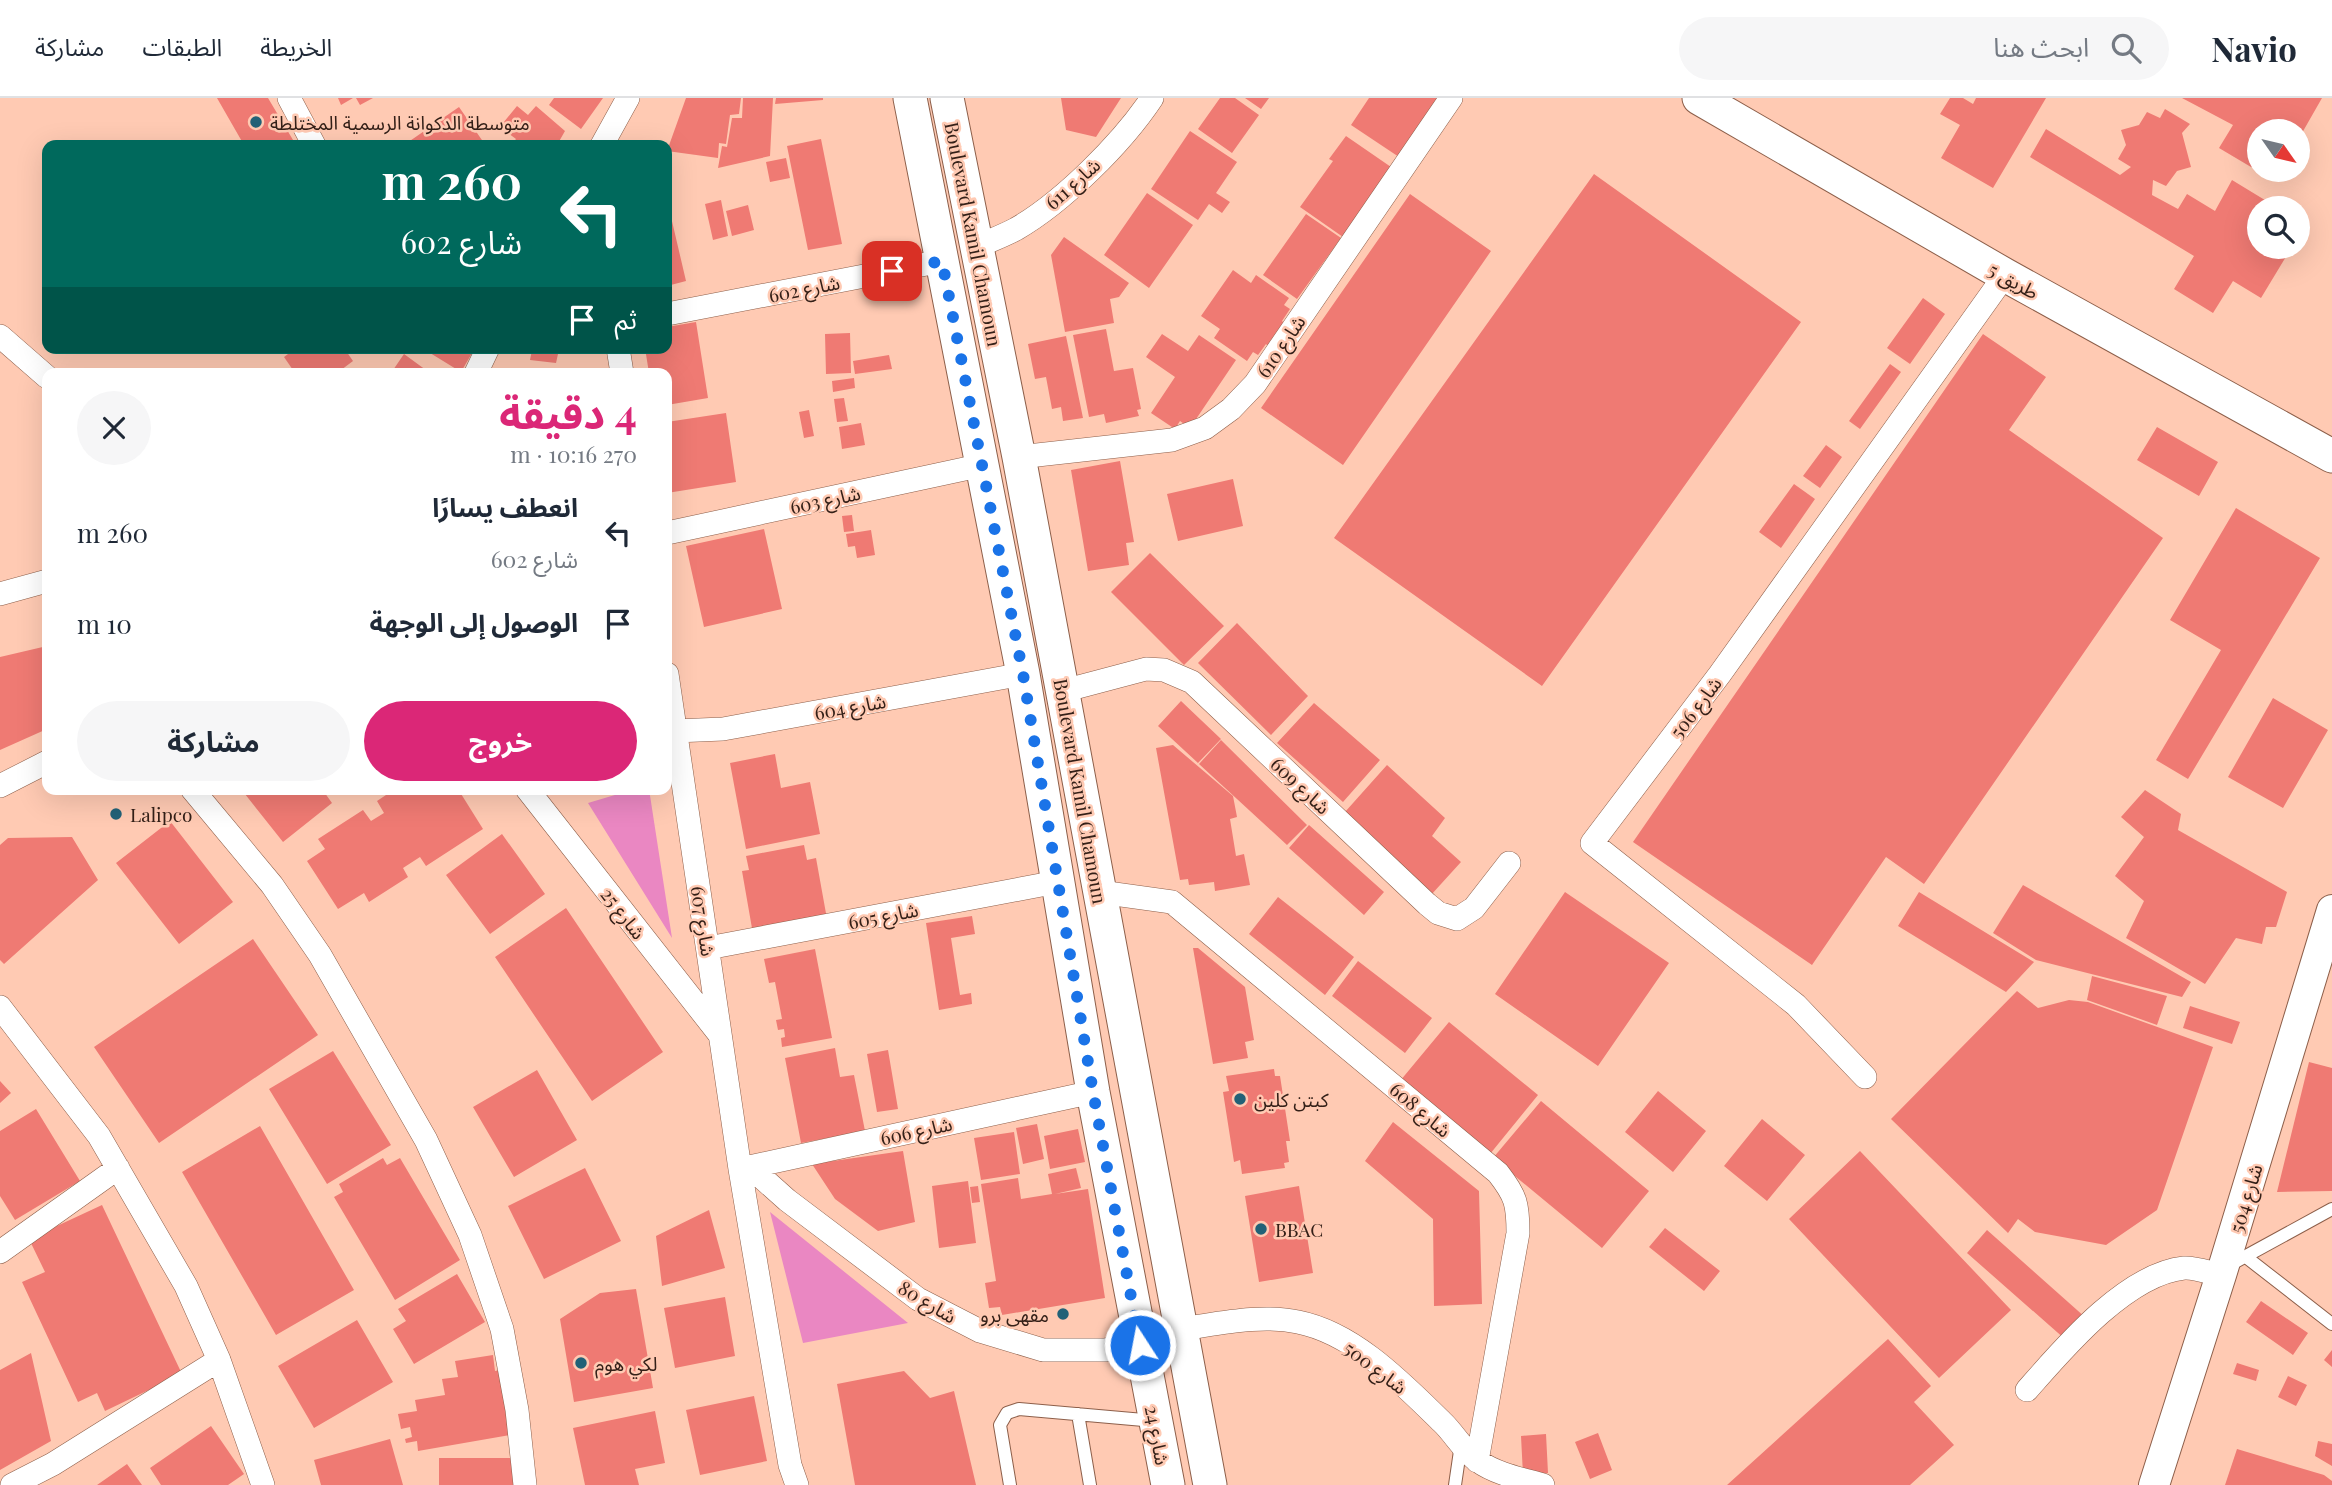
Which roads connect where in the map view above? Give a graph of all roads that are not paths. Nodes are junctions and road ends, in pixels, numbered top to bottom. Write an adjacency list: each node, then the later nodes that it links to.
1 (289, 98): 8 (street)
2 (628, 98): 9 (street)
3 (910, 98): 11 (main road, Boulevard Kamil Chamoun)
4 (947, 98): 10 (main road, Boulevard Kamil Chamoun)
5 (1152, 98): 10 (street, شارع 611)
6 (1451, 98): 17 (street, شارع 610)
7 (1699, 98): 12 (main road, طريق 5)
8 (311, 140)
9 (607, 140)
10 (976, 247): 17 (main road, Boulevard Kamil Chamoun)
11 (942, 261): 13 (street, شارع 602); 18 (main road, Boulevard Kamil Chamoun)
12 (2005, 275): 16 (main road, طريق 5); 38 (street, شارع 506)
13 (672, 313)
14 (0, 336): 15 (street)
15 (42, 373)
16 (2332, 456)
17 (1019, 457): 23 (main road, Boulevard Kamil Chamoun)
18 (983, 465): 19 (street, شارع 603); 22 (main road, Boulevard Kamil Chamoun)
19 (672, 532)
20 (42, 582): 21 (street)
21 (0, 594)
22 (1023, 674): 25 (street, شارع 604); 32 (main road, Boulevard Kamil Chamoun)
23 (1063, 691): 31 (street, شارع 609); 33 (main road, Boulevard Kamil Chamoun)
24 (672, 710): 25 (street, شارع 607)
25 (675, 731): 26 (street, شارع 607)
26 (673, 758): 35 (street, شارع 607)
27 (42, 765): 28 (street)
28 (0, 786)
29 (197, 795): 57 (street)
30 (532, 795): 37 (street, شارع 25)
31 (1510, 863)
32 (1057, 882): 35 (street, شارع 605); 39 (main road, Boulevard Kamil Chamoun)
33 (1100, 892): 46 (main road, Boulevard Kamil Chamoun); 53 (street, شارع 608)
34 (2332, 909): 44 (street, شارع 504)
35 (708, 948): 37 (street, شارع 607)
36 (0, 1007): 40 (street)
37 (722, 1037): 41 (street, شارع 607)
38 (1864, 1077)
39 (1093, 1092): 41 (street, شارع 606); 47 (main road, Boulevard Kamil Chamoun)
40 (118, 1168): 43 (street); 48 (street)
41 (745, 1168): 47 (street, شارع 80); 54 (street, شارع 607)
42 (2332, 1209): 44 (lane)
43 (0, 1252)
44 (2230, 1267): 45 (lane); 49 (street); 64 (street, شارع 504)
45 (2332, 1324)
46 (1180, 1329): 52 (street, شارع 500); 61 (main road, Boulevard Kamil Chamoun)
47 (1140, 1345): 51 (main road, شارع 24)
48 (219, 1360): 55 (street); 56 (street)
49 (2027, 1390)
50 (1078, 1414): 51 (lane); 58 (lane); 59 (lane)
51 (1155, 1421): 60 (main road, شارع 24)
52 (1461, 1443): 53 (street, شارع 500); 62 (lane)
53 (1477, 1461): 63 (street, شارع 500)
54 (792, 1478)
55 (12, 1485)
56 (263, 1485)
57 (525, 1485)
58 (1010, 1485)
59 (1090, 1485)
60 (1168, 1485)
61 (1210, 1485)
62 (1455, 1485)
63 (1544, 1485)
64 (2154, 1485)

